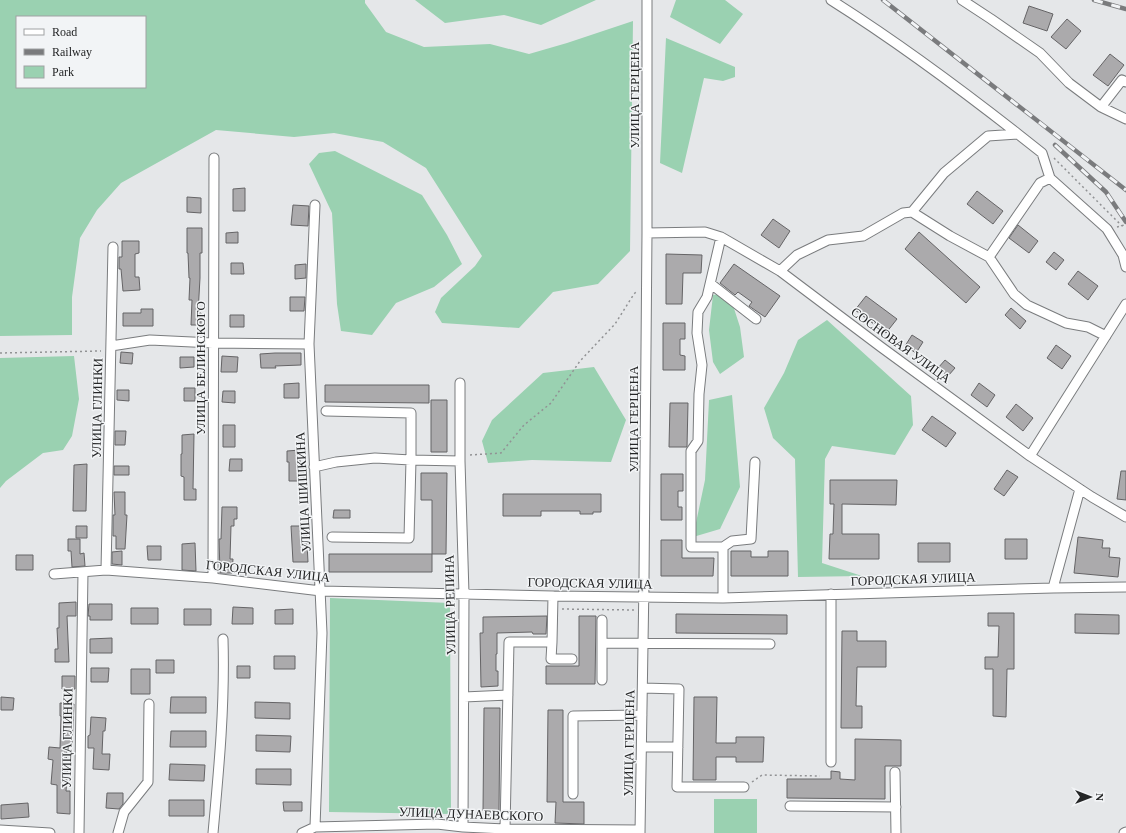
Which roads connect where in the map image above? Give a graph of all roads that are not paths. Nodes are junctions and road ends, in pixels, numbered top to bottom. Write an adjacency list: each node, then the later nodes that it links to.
1 (831, 0): 7 (street)
2 (962, 0): 5 (street)
3 (648, 2): 12 (street, УЛИЦА ГЕРЦЕНА)
4 (1126, 82): 5 (street)
5 (1101, 107): 6 (street)
6 (1126, 119)
7 (1018, 134): 9 (street); 11 (street)
8 (214, 158): 22 (street, УЛИЦА БЕЛИНСКОГО)
9 (1050, 178): 15 (street); 16 (street)
10 (315, 205): 23 (street, УЛИЦА ШИШКИНА)
11 (912, 212): 15 (street); 17 (street)
12 (647, 233): 13 (street, СОСНОВАЯ УЛИЦА); 46 (street, УЛИЦА ГЕРЦЕНА)
13 (720, 237): 17 (street, СОСНОВАЯ УЛИЦА); 18 (street)
14 (113, 247): 24 (street, УЛИЦА ГЛИНКИ)
15 (989, 256): 21 (street)
16 (1126, 267)
17 (780, 271): 27 (street, СОСНОВАЯ УЛИЦА)
18 (710, 284): 20 (street); 35 (street)
19 (1126, 304): 21 (street)
20 (756, 319)
21 (1106, 336): 27 (street)
22 (213, 343): 23 (street); 24 (street); 39 (street, УЛИЦА БЕЛИНСКОГО)
23 (309, 344): 31 (street, УЛИЦА ШИШКИНА)
24 (111, 349): 36 (street, УЛИЦА ГЛИНКИ)
25 (460, 383): 29 (street, УЛИЦА РЕПИНА)
26 (326, 411): 28 (street)
27 (1030, 456): 32 (street, СОСНОВАЯ УЛИЦА)
28 (411, 460): 29 (street); 31 (street); 34 (street)
29 (460, 461): 43 (street, УЛИЦА РЕПИНА)
30 (755, 462): 35 (street)
31 (314, 467): 42 (street, УЛИЦА ШИШКИНА)
32 (1080, 489): 33 (street, СОСНОВАЯ УЛИЦА); 41 (street)
33 (1126, 517)
34 (332, 537)
35 (723, 547): 47 (street)
36 (106, 570): 37 (street, ГОРОДСКАЯ УЛИЦА); 39 (street, ГОРОДСКАЯ УЛИЦА)
37 (82, 572): 38 (street, ГОРОДСКАЯ УЛИЦА); 77 (street, УЛИЦА ГЛИНКИ)
38 (54, 574)
39 (213, 578): 42 (street, ГОРОДСКАЯ УЛИЦА)
40 (1126, 587): 41 (street, ГОРОДСКАЯ УЛИЦА)
41 (1053, 588): 44 (street, ГОРОДСКАЯ УЛИЦА)
42 (321, 591): 43 (street, ГОРОДСКАЯ УЛИЦА); 69 (street, УЛИЦА ШИШКИНА)
43 (464, 594): 45 (street, ГОРОДСКАЯ УЛИЦА); 58 (street, УЛИЦА РЕПИНА)
44 (831, 594): 47 (street, ГОРОДСКАЯ УЛИЦА); 63 (street)
45 (552, 596): 46 (street, ГОРОДСКАЯ УЛИЦА); 50 (street)
46 (644, 597): 47 (street, ГОРОДСКАЯ УЛИЦА); 52 (street, УЛИЦА ГЕРЦЕНА)
47 (723, 598)
48 (602, 620): 51 (street)
49 (223, 639): 79 (street)
50 (552, 642): 54 (street); 57 (street)
51 (602, 643): 52 (street); 55 (street)
52 (644, 643): 53 (street); 56 (street, УЛИЦА ГЕРЦЕНА)
53 (770, 644)
54 (572, 659)
55 (602, 680)
56 (643, 688): 60 (street, УЛИЦА ГЕРЦЕНА); 62 (street)
57 (508, 695): 58 (street); 72 (street)
58 (464, 697): 70 (street, УЛИЦА РЕПИНА)
59 (149, 704): 78 (street)
60 (642, 715): 61 (street, УЛИЦА ГЕРЦЕНА); 66 (street)
61 (642, 747): 62 (street); 75 (street, УЛИЦА ГЕРЦЕНА)
62 (678, 747): 65 (street)
63 (831, 762)
64 (895, 772): 68 (street)
65 (744, 788)
66 (573, 794)
67 (790, 806): 68 (street)
68 (896, 807): 81 (street)
69 (315, 827): 71 (street, УЛИЦА ДУНАЕВСКОГО); 80 (street, УЛИЦА ДУНАЕВСКОГО)
70 (463, 827): 71 (street, УЛИЦА ДУНАЕВСКОГО); 72 (street, УЛИЦА ДУНАЕВСКОГО)
71 (437, 829)
72 (505, 829): 75 (street, УЛИЦА ДУНАЕВСКОГО)
73 (0, 830): 74 (street)
74 (21, 832): 76 (street)
75 (640, 832)
76 (50, 833)
77 (79, 833)
78 (118, 833)
79 (214, 833)
80 (302, 833)
81 (896, 833)

